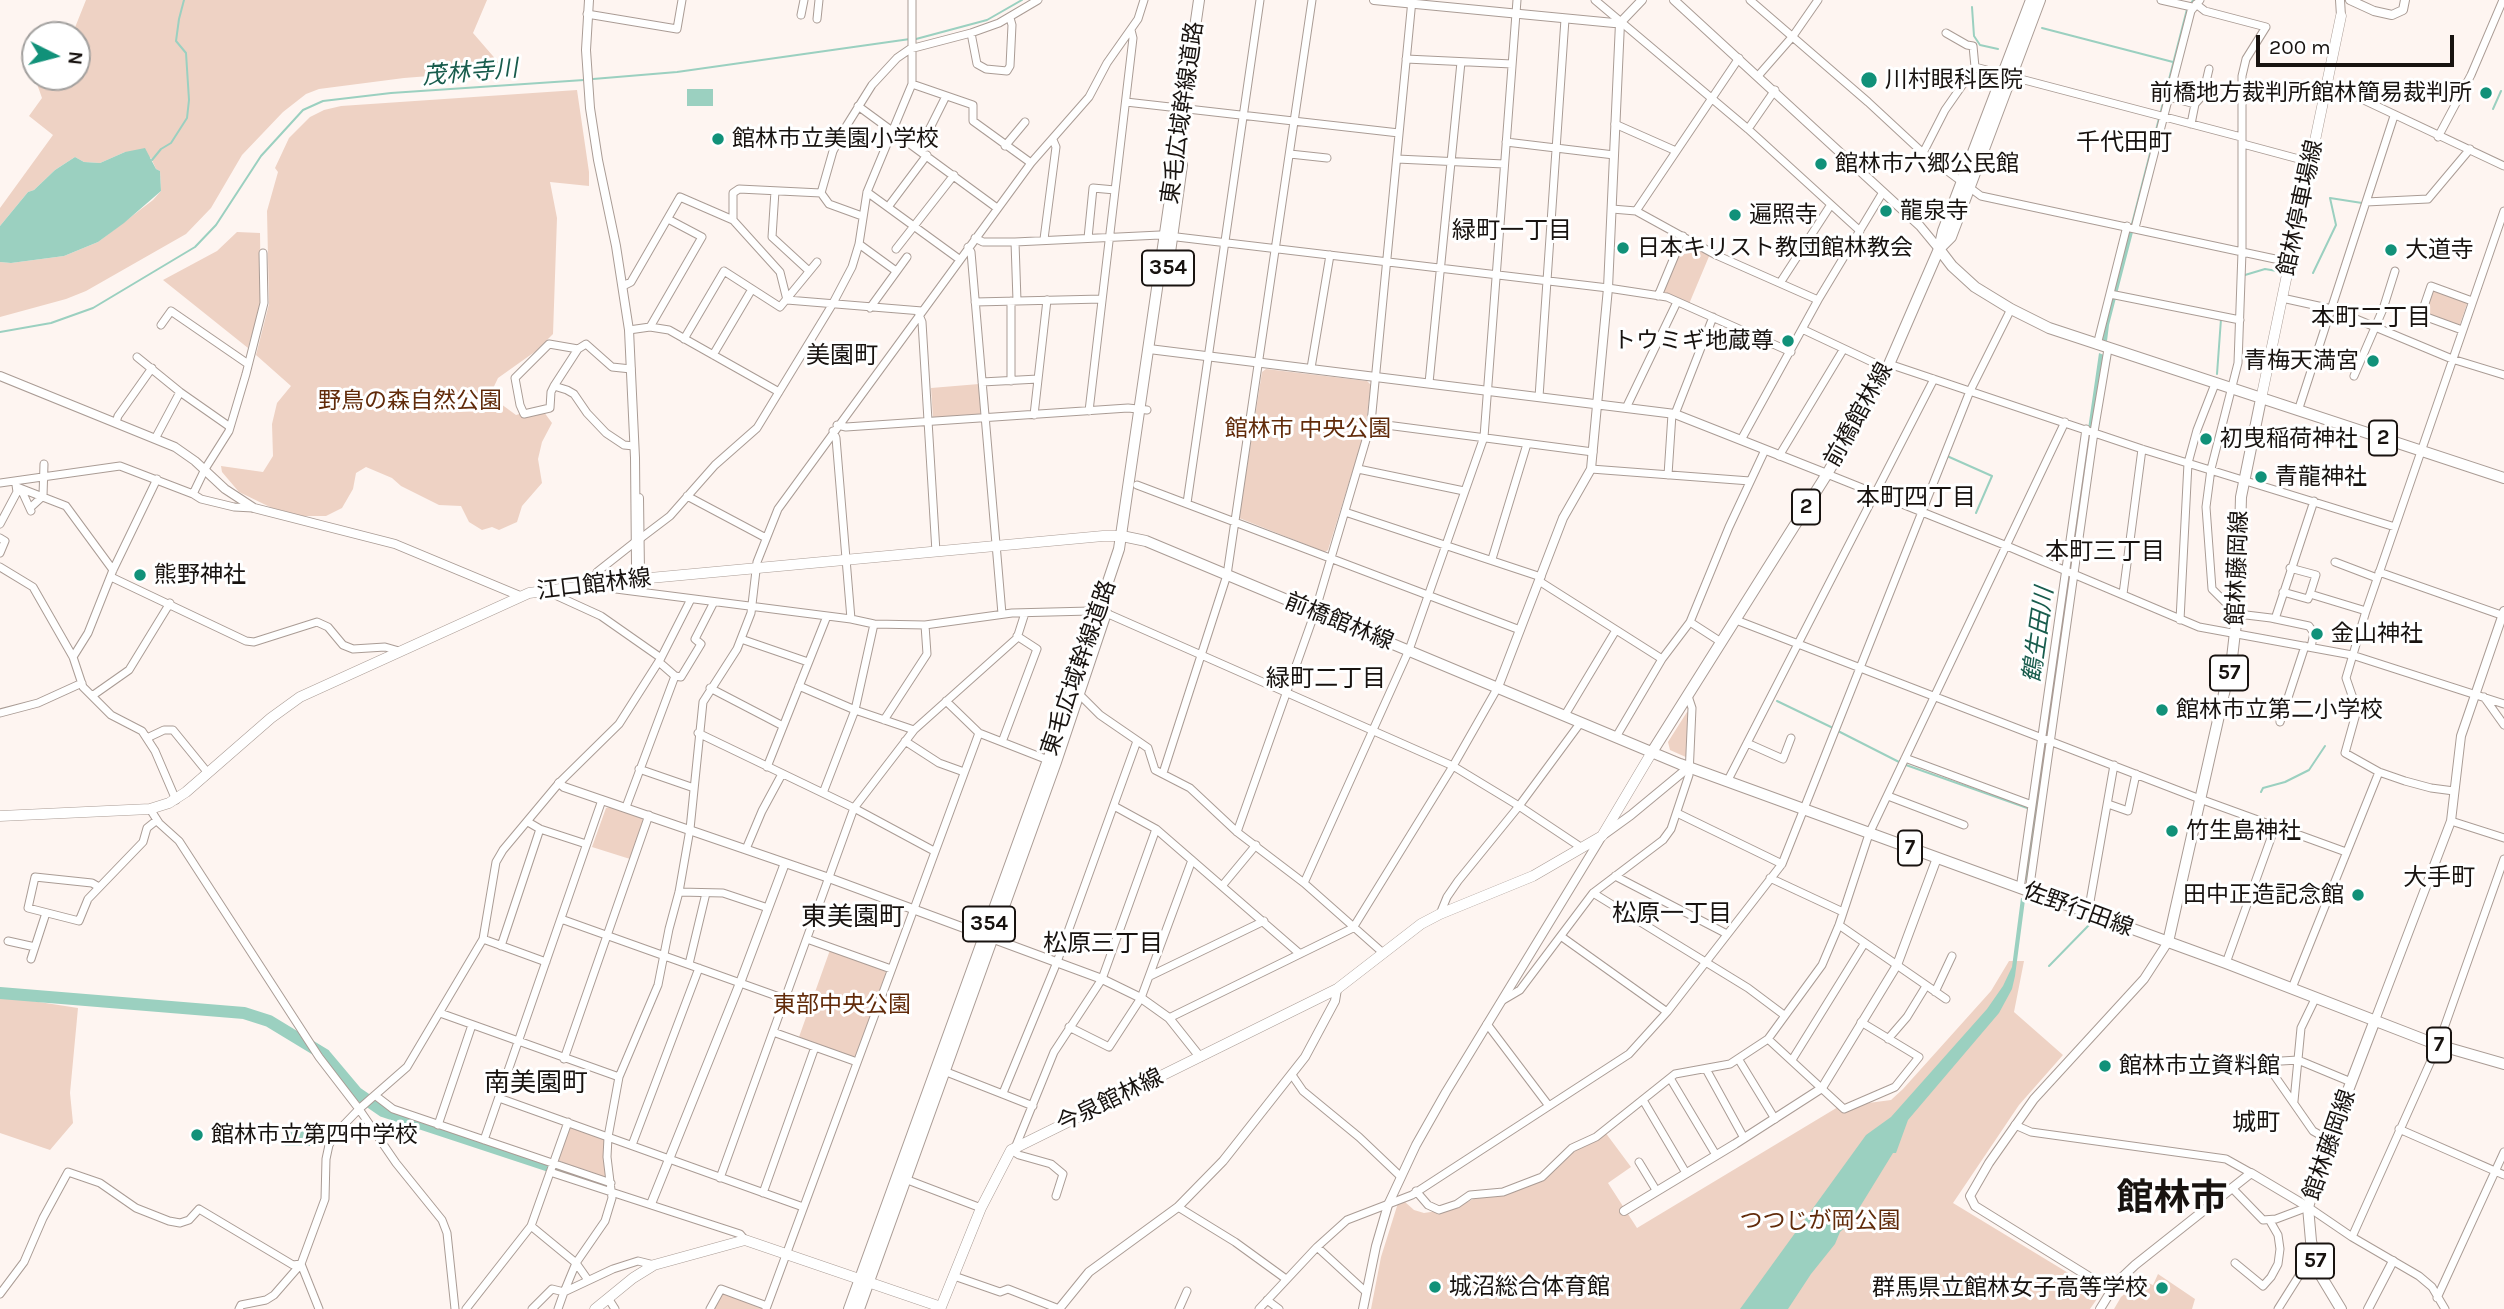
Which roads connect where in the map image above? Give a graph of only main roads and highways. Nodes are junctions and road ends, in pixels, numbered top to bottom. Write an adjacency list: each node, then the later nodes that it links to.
1 (1199, 0): 7 (main road, 東毛広域幹線道路 / 354)
2 (1205, 0): 7 (main road, 東毛広域幹線道路 / 354)
3 (2031, 0): 6 (main road)
4 (2039, 0): 6 (main road)
5 (2341, 16): 9 (main road, 館林停車場線)
6 (2007, 76): 8 (main road)
7 (1186, 109): 10 (main road, 東毛広域幹線道路 / 354)
8 (1939, 249): 9 (main road, 2); 14 (main road, 前橋館林線 / 2)
9 (2261, 399): 11 (main road, 2); 17 (main road, 館林藤岡線 / 57)
10 (1144, 409): 12 (main road, 東毛広域幹線道路 / 354); 12 (main road, 東毛広域幹線道路 / 354)
11 (2504, 478)
12 (1126, 536): 13 (main road, 東毛広域幹線道路 / 354); 14 (main road, 前橋館林線); 15 (main road, 江口館林線)
13 (1102, 612): 16 (main road, 東毛広域幹線道路 / 354); 16 (main road, 東毛広域幹線道路 / 354)
14 (1652, 752): 17 (main road, 佐野行田線 / 7); 21 (main road, 今泉館林線)
15 (0, 816)
16 (988, 937): 20 (main road, 東毛広域幹線道路 / 354); 20 (main road, 東毛広域幹線道路 / 354)
17 (2168, 942): 18 (main road, 佐野行田線 / 7)
18 (2375, 1020): 19 (main road, 佐野行田線 / 7); 25 (main road, 館林藤岡線 / 57)
19 (2504, 1065)
20 (864, 1280): 21 (main road); 22 (main road); 23 (main road, 東毛広域幹線道路 / 354); 24 (main road, 東毛広域幹線道路 / 354)
21 (944, 1307)
22 (595, 1309)
23 (849, 1309)
24 (859, 1309)
25 (2341, 1309)

